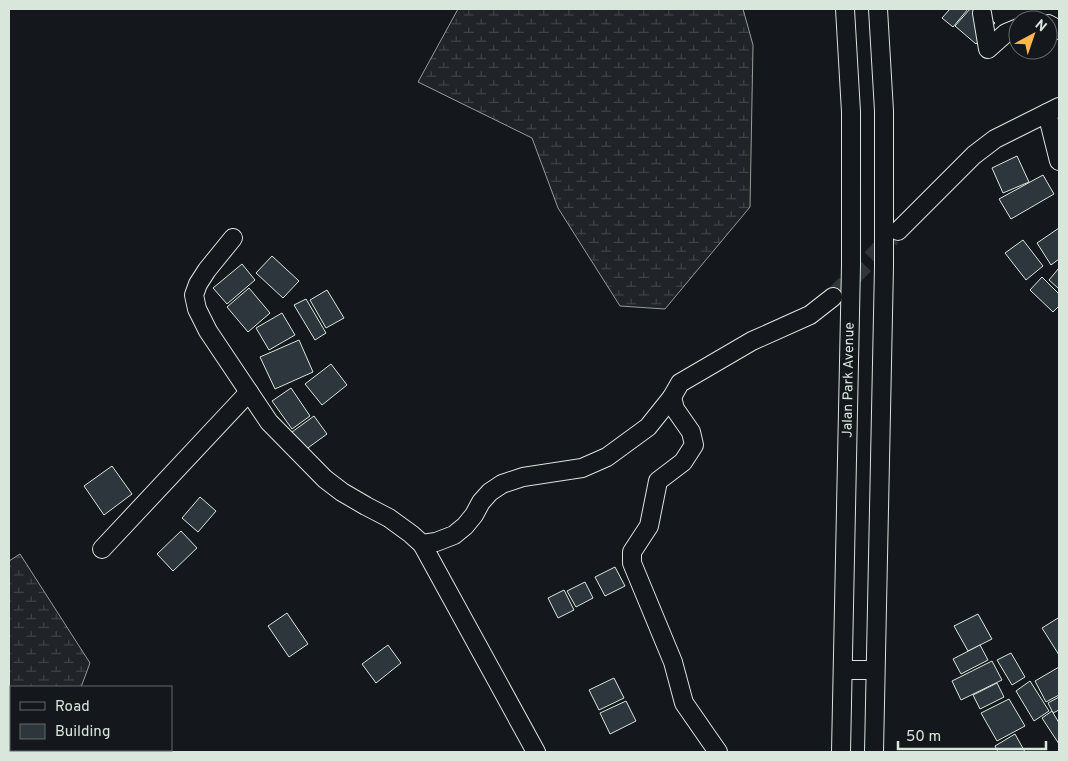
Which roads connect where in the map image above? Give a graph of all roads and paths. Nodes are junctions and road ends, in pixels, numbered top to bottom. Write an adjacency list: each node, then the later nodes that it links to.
1 (845, 9): 14 (street, Jalan Park Avenue)
2 (878, 9): 15 (street)
3 (982, 13): 4 (street)
4 (1008, 32)
5 (1053, 110): 6 (street); 7 (street)
6 (1059, 161)
7 (898, 231)
8 (233, 238): 10 (street)
9 (833, 297): 11 (street)
10 (249, 392): 12 (street); 13 (street)
11 (672, 397): 12 (street); 17 (street)
12 (422, 544): 16 (street)
13 (102, 549)
14 (843, 670): 15 (street); 18 (street, Jalan Park Avenue)
15 (875, 670): 19 (street)
16 (536, 752)
17 (718, 752)
18 (841, 752)
19 (874, 752)

